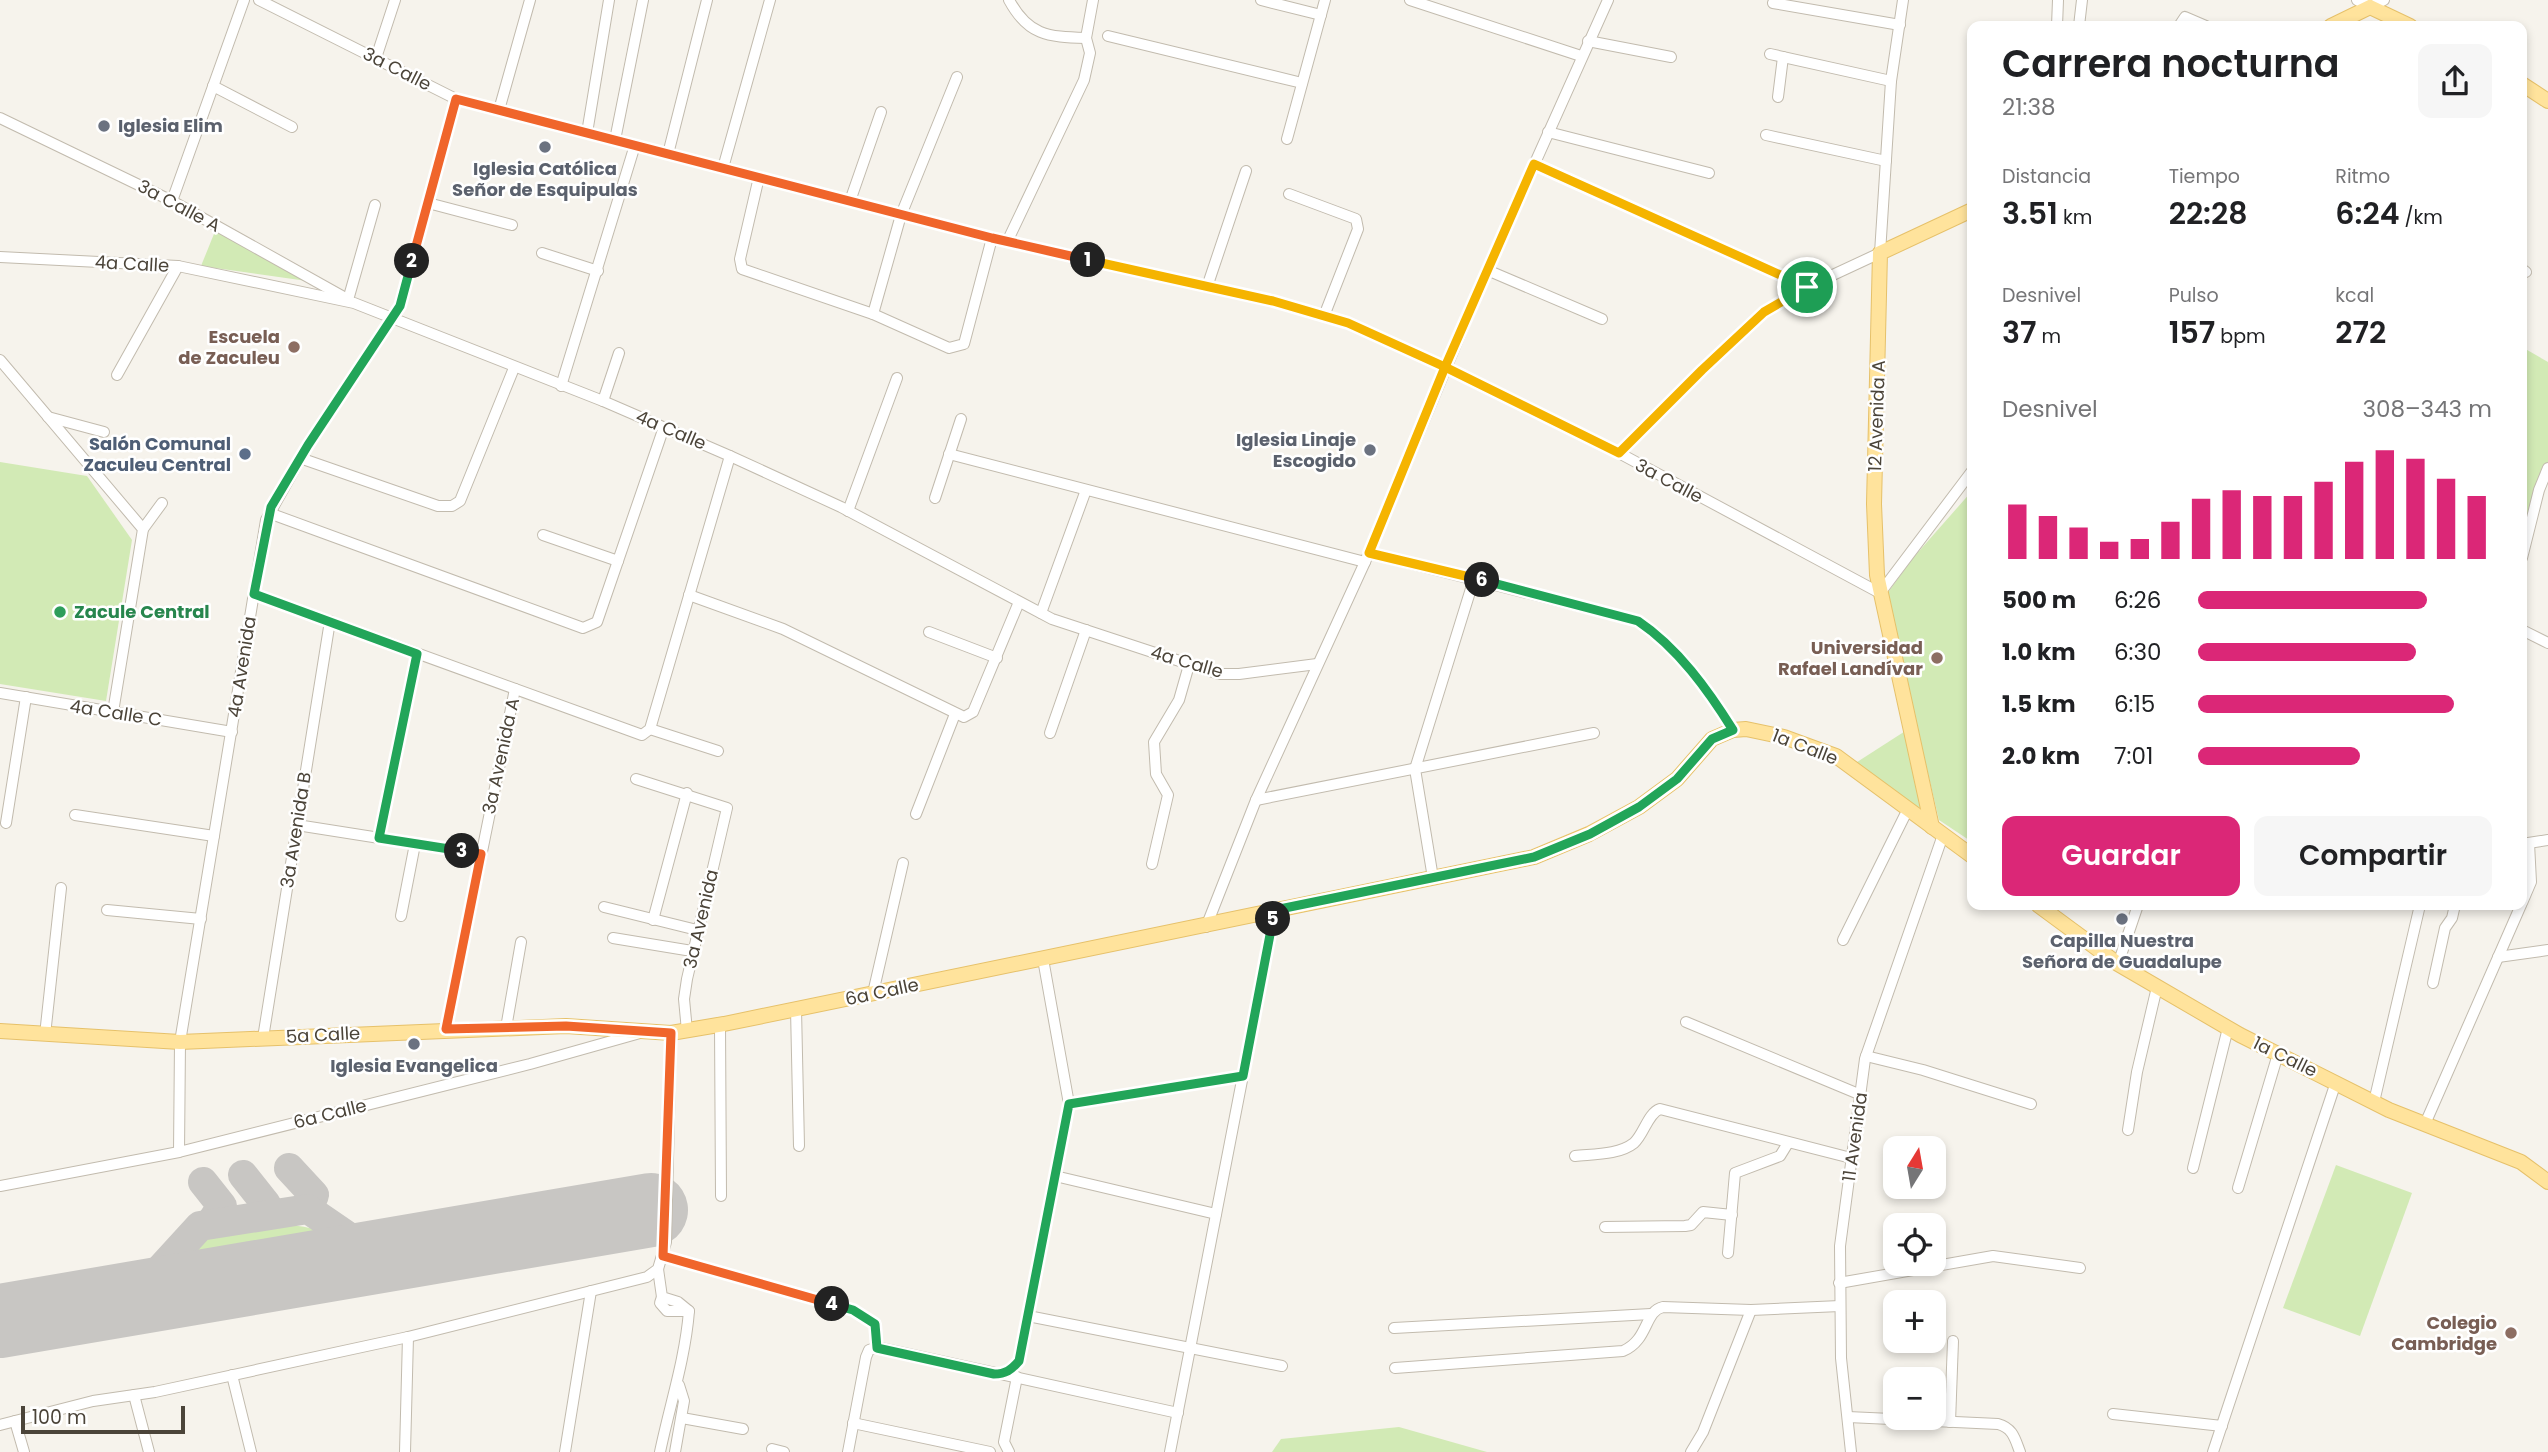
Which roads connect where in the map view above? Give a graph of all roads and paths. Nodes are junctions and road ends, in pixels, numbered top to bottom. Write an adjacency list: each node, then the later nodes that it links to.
1 (244, 0): 37 (street)
2 (261, 0): 33 (street, 3a Calle)
3 (395, 0): 33 (street)
4 (530, 0): 42 (street)
5 (609, 0): 47 (street)
6 (643, 0): 50 (street)
7 (707, 0): 52 (street)
8 (770, 0): 55 (street)
9 (1009, 0): 27 (street)
10 (1093, 0): 27 (street)
11 (1261, 0): 20 (street)
12 (1325, 0): 20 (street)
13 (1410, 0): 30 (street)
14 (1608, 0): 28 (street)
15 (1903, 0): 25 (street, 12 Avenida A)
16 (2058, 0): 21 (street)
17 (2082, 0): 22 (street)
18 (2370, 2): 23 (main road); 24 (main road)
19 (1773, 3): 25 (street)
20 (1321, 15): 36 (street)
21 (2057, 21)
22 (2080, 21)
23 (2338, 21)
24 (2402, 21)
25 (1900, 25): 35 (street, 12 Avenida A)
26 (1108, 36): 36 (street)
27 (1086, 38): 68 (street)
28 (1588, 41): 30 (street); 31 (street)
29 (1770, 54): 32 (street)
30 (1581, 56): 46 (street)
31 (1671, 57)
32 (1783, 57): 35 (street); 39 (street)
33 (376, 58): 40 (street, 3a Calle)
34 (957, 77): 65 (street)
35 (1891, 81): 53 (street, 12 Avenida A)
36 (1302, 83): 49 (street)
37 (213, 86): 45 (street); 60 (street)
38 (2527, 89): 41 (main road)
39 (1777, 97)
40 (456, 99): 42 (street, 3a Calle); 62 (street, 4a Avenida)
41 (2548, 101)
42 (499, 110): 47 (street, 3a Calle)
43 (881, 112): 61 (street)
44 (0, 118): 60 (street, 3a Calle A)
45 (292, 127)
46 (1548, 132): 54 (street); 57 (street)
47 (587, 133): 50 (street, 3a Calle)
48 (1766, 135): 53 (street)
49 (1287, 139)
50 (615, 140): 51 (street, 3a Calle)
51 (635, 145): 52 (street, 3a Calle); 74 (street)
52 (668, 154): 55 (street, 3a Calle)
53 (1886, 161): 69 (street, 12 Avenida A)
54 (1534, 164): 73 (street); 76 (street)
55 (723, 168): 58 (street, 3a Calle)
56 (1246, 171): 75 (street)
57 (1709, 173)
58 (759, 177): 61 (street, 3a Calle); 78 (street)
59 (1289, 194): 79 (street)
60 (172, 201): 77 (street, 3a Calle A)
61 (850, 201): 65 (street, 3a Calle)
62 (428, 203): 66 (street); 80 (street, 4a Avenida)
63 (375, 205): 77 (street)
64 (1967, 212): 69 (main road)
65 (901, 215): 67 (street, 3a Calle); 78 (street)
66 (512, 225)
67 (992, 238): 68 (street, 3a Calle); 78 (street)
68 (1007, 242): 75 (street, 3a Calle)
69 (1880, 253): 76 (street); 111 (main road, 12 Avenida A)
70 (542, 254): 74 (street)
71 (0, 257): 72 (street, 4a Calle)
72 (178, 266): 77 (street, 4a Calle); 86 (street)
73 (1487, 270): 81 (street); 84 (street)
74 (598, 271): 88 (street)
75 (1208, 286): 79 (street, 3a Calle)
76 (1807, 287): 94 (street)
77 (351, 301): 80 (street, 4a Calle)
78 (873, 314)
79 (1324, 316): 84 (street, 3a Calle)
80 (391, 319): 85 (street, 4a Calle); 97 (street, 4a Avenida)
81 (1602, 319)
82 (619, 353): 89 (street)
83 (0, 360): 90 (street)
84 (1445, 367): 94 (street, 3a Calle); 108 (street)
85 (514, 368): 88 (street, 4a Calle); 97 (street)
86 (117, 375)
87 (897, 378): 103 (street)
88 (561, 386): 89 (street, 4a Calle)
89 (603, 401): 92 (street, 4a Calle)
90 (48, 417): 93 (street); 105 (street)
91 (961, 419): 95 (street)
92 (664, 427): 96 (street, 4a Calle); 109 (street)
93 (104, 432)
94 (1619, 453): 111 (street, 3a Calle)
95 (950, 454): 100 (street); 101 (street)
96 (730, 456): 103 (street, 4a Calle); 113 (street)
97 (300, 458): 104 (street, 4a Avenida)
98 (2548, 468): 107 (street)
99 (1967, 478): 111 (street)
100 (1086, 490): 108 (street); 115 (street)
101 (935, 498)
102 (162, 503): 105 (street)
103 (848, 511): 114 (street, 4a Calle)
104 (269, 513): 109 (street); 112 (street, 4a Avenida)
105 (144, 529): 128 (street)
106 (543, 535): 109 (street)
107 (2527, 538)
108 (1367, 558): 110 (street); 123 (street)
109 (618, 561)
110 (1474, 579): 131 (street); 136 (street)
111 (1880, 593): 145 (main road, 12 Avenida A)
112 (254, 594): 116 (street); 132 (street, 4a Avenida)
113 (689, 595): 129 (street); 130 (street)
114 (1019, 602): 115 (street, 4a Calle); 122 (street)
115 (1041, 613): 117 (street, 4a Calle)
116 (330, 621): 121 (street); 144 (street, 3a Avenida B)
117 (1086, 630): 124 (street, 4a Calle); 133 (street)
118 (929, 632): 122 (street)
119 (2527, 633): 120 (street)
120 (2548, 643)
121 (417, 654): 125 (street); 147 (street)
122 (997, 658): 129 (street)
123 (1317, 664): 124 (street, 4a Calle); 139 (street)
124 (1189, 665): 155 (street)
125 (515, 690): 130 (street); 153 (street, 3a Avenida A)
126 (0, 693): 127 (street, 4a Calle C)
127 (26, 697): 128 (street, 4a Calle C); 143 (street)
128 (113, 712): 132 (street, 4a Calle C)
129 (955, 714): 141 (street)
130 (650, 729): 135 (street)
131 (1733, 730): 140 (main road, 1a Calle); 156 (main road, 6a Calle)
132 (232, 732): 146 (street, 4a Avenida)
133 (1050, 733)
134 (1594, 733): 136 (street)
135 (718, 751)
136 (1415, 769): 139 (street); 156 (street)
137 (636, 779): 138 (street)
138 (687, 793): 169 (street); 171 (street, 3a Avenida)
139 (1256, 800): 170 (street)
140 (1908, 809): 145 (main road, 1a Calle); 173 (street)
141 (916, 814)
142 (75, 815): 146 (street)
143 (6, 823)
144 (297, 825): 147 (street); 194 (street, 3a Avenida B)
145 (1937, 831): 151 (main road, 1a Calle); 197 (street, 11 Avenida)
146 (214, 836): 168 (street, 4a Avenida)
147 (379, 838): 149 (street)
148 (2548, 840): 150 (street)
149 (415, 844): 153 (street); 167 (street)
150 (2527, 844)
151 (1967, 852)
152 (2527, 852): 158 (street)
153 (481, 854): 188 (street, 3a Avenida A)
154 (903, 863): 182 (street)
155 (1152, 864)
156 (1433, 878): 161 (main road, 6a Calle)
157 (61, 888): 193 (street)
158 (2527, 891)
159 (604, 907): 169 (street)
160 (107, 909): 168 (street)
161 (1275, 910): 170 (main road, 6a Calle); 198 (street)
162 (2045, 910): 179 (main road, 1a Calle)
163 (2136, 910): 179 (street)
164 (2419, 910): 201 (street)
165 (2454, 910): 180 (street)
166 (2518, 910): 177 (street)
167 (401, 916)
168 (201, 919): 195 (street, 4a Avenida)
169 (653, 920): 171 (street)
170 (1206, 927): 178 (main road, 6a Calle)
171 (697, 930): 176 (street, 3a Avenida)
172 (613, 937): 176 (street)
173 (1843, 940)
174 (521, 942): 186 (street)
175 (2548, 950): 177 (street)
176 (692, 951): 191 (street, 3a Avenida)
177 (2498, 957): 204 (street)
178 (1043, 959): 182 (main road, 6a Calle); 202 (street)
179 (2118, 964): 181 (main road, 1a Calle)
180 (2433, 983)
181 (2157, 987): 187 (main road, 1a Calle); 205 (street)
182 (873, 993): 183 (main road, 6a Calle)
183 (796, 1009): 185 (main road, 6a Calle); 207 (street)
184 (1686, 1022): 200 (street)
185 (720, 1025): 191 (main road, 6a Calle); 216 (street)
186 (506, 1028): 188 (main road, 5a Calle); 190 (main road, 5a Calle)
187 (2228, 1028): 196 (main road, 1a Calle); 211 (street)
188 (446, 1029): 194 (main road, 5a Calle)
189 (0, 1031): 193 (main road, 5a Calle)
190 (646, 1031): 192 (main road, 6a Calle); 208 (street, 6a Calle)
191 (687, 1031): 192 (main road, 6a Calle)
192 (671, 1033): 221 (street)
193 (45, 1035): 195 (main road, 5a Calle)
194 (263, 1038): 195 (main road, 5a Calle)
195 (180, 1042): 208 (street, 4a Avenida)
196 (2278, 1054): 199 (main road, 1a Calle); 215 (street)
197 (1866, 1056): 200 (street, 11 Avenida); 203 (street)
198 (1243, 1076): 202 (street); 217 (street)
199 (2336, 1082): 201 (main road, 1a Calle); 250 (street)
200 (1861, 1095): 210 (street, 11 Avenida)
201 (2374, 1102): 204 (main road, 1a Calle)
202 (1069, 1104): 212 (street)
203 (2031, 1104)
204 (2425, 1124): 213 (main road, 1a Calle)
205 (2128, 1130)
206 (1788, 1143): 209 (street); 210 (street); 218 (street)
207 (799, 1146)
208 (179, 1152): 214 (street, 6a Calle)
209 (1575, 1156)
210 (1851, 1158): 224 (street, 11 Avenida)
211 (2193, 1168)
212 (1055, 1176): 217 (street); 229 (street)
213 (2544, 1176)
214 (0, 1186)
215 (2238, 1188)
216 (721, 1196)
217 (1216, 1214): 234 (street)
218 (1732, 1215): 219 (street); 220 (street)
219 (1605, 1227)
220 (1728, 1253)
221 (663, 1256): 223 (street); 233 (street)
222 (2080, 1268): 224 (street)
223 (656, 1271): 225 (street); 240 (street)
224 (1839, 1283): 226 (street, 11 Avenida)
225 (591, 1291): 231 (street); 257 (street)
226 (1840, 1306): 227 (street); 245 (street, 11 Avenida)
227 (1751, 1310): 228 (street); 265 (street)
228 (1651, 1314): 230 (street); 236 (street)
229 (1028, 1316): 234 (street); 237 (street)
230 (1394, 1328)
231 (408, 1338): 238 (street); 256 (street)
232 (1953, 1341): 247 (street)
233 (877, 1348): 237 (street); 248 (street)
234 (1190, 1350): 235 (street); 242 (street)
235 (1282, 1366)
236 (1395, 1368)
237 (1004, 1374): 239 (street)
238 (232, 1375): 241 (street); 255 (street)
239 (1017, 1377): 242 (street); 263 (street)
240 (679, 1385): 244 (street); 258 (street)
241 (134, 1395): 246 (street); 254 (street)
242 (1178, 1413): 264 (street)
243 (2113, 1414): 250 (street)
244 (682, 1418): 251 (street); 259 (street)
245 (1848, 1418): 247 (street); 266 (street, 11 Avenida)
246 (15, 1421): 249 (street); 253 (street)
247 (1950, 1422): 267 (street)
248 (853, 1423): 261 (street); 262 (street)
249 (0, 1425)
250 (2222, 1426): 268 (street)
251 (743, 1429)
252 (772, 1449): 260 (street)
253 (24, 1452)
254 (149, 1452)
255 (251, 1452)
256 (405, 1452)
257 (565, 1452)
258 (660, 1452)
259 (674, 1452)
260 (784, 1452)
261 (848, 1452)
262 (990, 1452)
263 (1009, 1452)
264 (1170, 1452)
265 (1691, 1452)
266 (1850, 1452)
267 (2020, 1452)
268 (2214, 1452)

